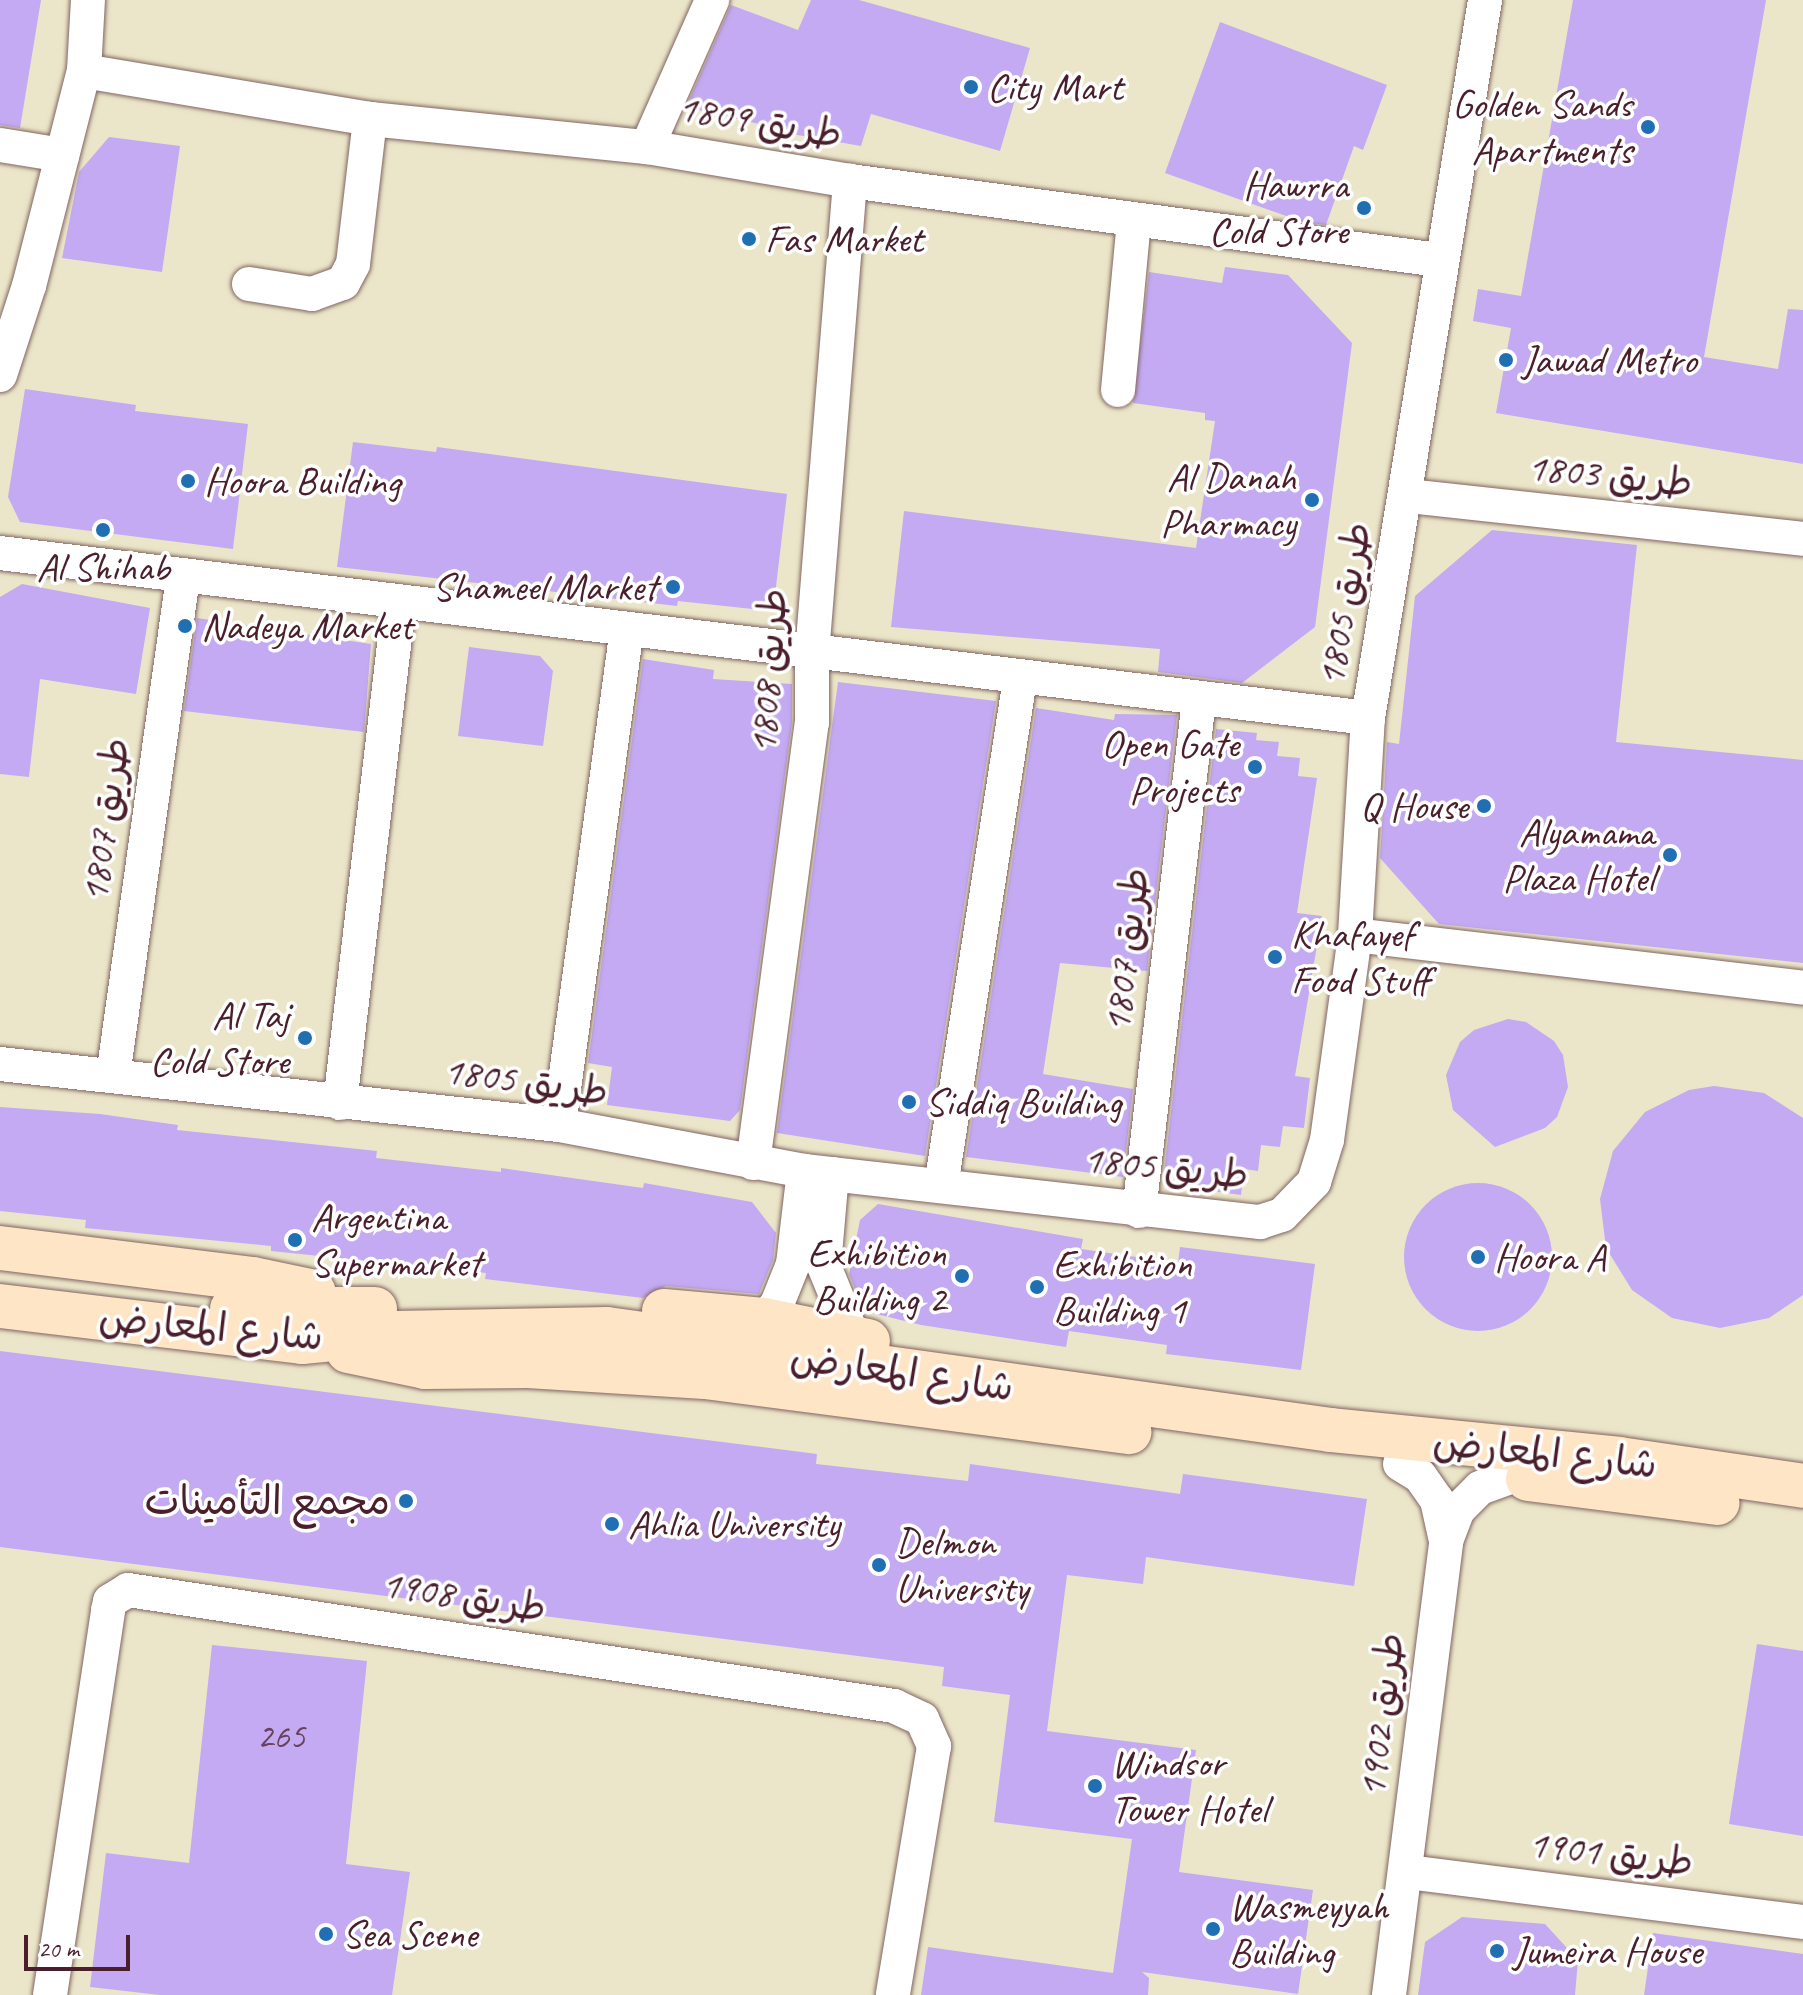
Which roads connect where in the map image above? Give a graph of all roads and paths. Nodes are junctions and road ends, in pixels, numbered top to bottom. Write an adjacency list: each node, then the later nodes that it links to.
1 (88, 0): 4 (street)
2 (712, 0): 7 (street)
3 (1485, 0): 11 (street, طريق 1805)
4 (84, 71): 5 (street, طريق 1809); 8 (street)
5 (370, 119): 7 (street, طريق 1809); 12 (street)
6 (0, 145): 8 (street)
7 (647, 147): 9 (street, طريق 1809)
8 (62, 155): 13 (street)
9 (850, 181): 10 (street, طريق 1809); 21 (street, طريق 1808)
10 (1134, 220): 11 (street, طريق 1809); 14 (street)
11 (1439, 260): 15 (street, طريق 1805)
12 (249, 284)
13 (0, 375)
14 (1118, 390)
15 (1408, 496): 16 (street, طريق 1803); 24 (street, طريق 1805)
16 (1803, 539)
17 (0, 553): 18 (street)
18 (183, 577): 19 (street); 28 (street, طريق 1807)
19 (399, 603): 20 (street); 29 (street)
20 (627, 630): 21 (street); 30 (street)
21 (812, 654): 22 (street); 31 (street, طريق 1808)
22 (1020, 679): 23 (street); 33 (street)
23 (1199, 700): 24 (street); 34 (street, طريق 1807)
24 (1368, 718): 25 (street, طريق 1805)
25 (1355, 935): 26 (street); 34 (street, طريق 1805)
26 (1803, 988)
27 (0, 1064): 28 (street, طريق 1805)
28 (113, 1076): 29 (street, طريق 1805)
29 (340, 1103): 30 (street, طريق 1805)
30 (559, 1125): 31 (street, طريق 1805)
31 (753, 1163): 32 (street, طريق 1805)
32 (818, 1173): 33 (street, طريق 1805); 39 (street); 40 (street)
33 (941, 1186): 34 (street, طريق 1805)
34 (1139, 1211)
35 (0, 1248): 38 (main road)
36 (0, 1285): 38 (main road, شارع المعارض)
37 (0, 1306): 41 (main road, شارع المعارض)
38 (395, 1308): 39 (main road, شارع المعارض)
39 (764, 1320): 40 (main road, شارع المعارض)
40 (854, 1339): 42 (main road, شارع المعارض)
41 (302, 1342): 43 (main road); 45 (main road, شارع المعارض)
42 (1803, 1461)
43 (1400, 1464): 44 (main road); 47 (street)
44 (1510, 1477): 46 (main road); 47 (street, طريق 1902)
45 (1803, 1486)
46 (1803, 1514)
47 (1446, 1541): 48 (street, طريق 1902)
48 (1408, 1872): 49 (street, طريق 1901); 52 (street, طريق 1902)
49 (1803, 1922)
50 (50, 1995): 51 (street, طريق 1908)
51 (893, 1995)
52 (1389, 1995)

